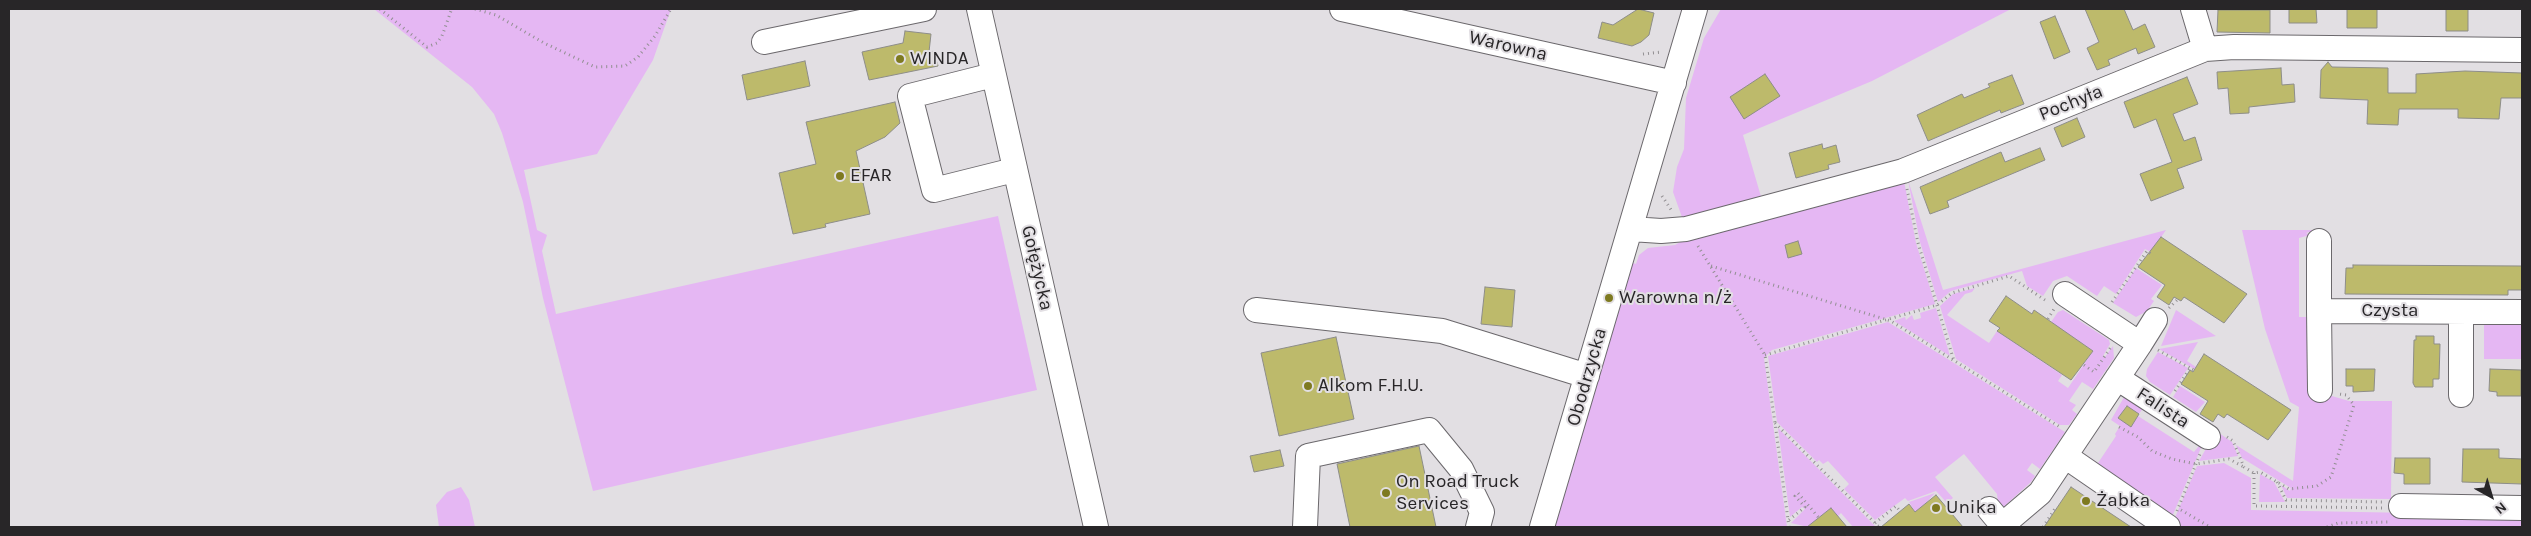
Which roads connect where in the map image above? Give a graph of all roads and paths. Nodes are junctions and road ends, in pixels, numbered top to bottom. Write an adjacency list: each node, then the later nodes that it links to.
1 (380, 9): 2 (path)
2 (454, 9)
3 (475, 9): 4 (path)
4 (671, 9)
5 (924, 9): 11 (street)
6 (979, 9): 14 (street, Gołężycka)
7 (1342, 9): 10 (street, Warowna)
8 (1695, 9): 15 (street, Obodrzycka)
9 (2193, 9): 12 (street)
10 (1408, 16): 15 (street, Warowna)
11 (764, 42)
12 (2205, 49): 13 (street, Pochyła); 17 (street, Pochyła)
13 (2522, 50)
14 (993, 75): 16 (street, Gołężycka); 16 (street)
15 (1674, 83): 18 (street, Obodrzycka)
16 (1014, 170): 58 (street, Gołężycka)
17 (1903, 171): 18 (street, Pochyła); 23 (path)
18 (1630, 229): 37 (street, Obodrzycka)
19 (2319, 241): 25 (street)
20 (2151, 254): 28 (path)
21 (1710, 266): 30 (path)
22 (2058, 304): 23 (path); 28 (street); 29 (path)
23 (1937, 306): 30 (path); 35 (path)
24 (1256, 310): 37 (street)
25 (2319, 311): 26 (street, Czysta); 40 (street)
26 (2461, 312): 27 (street, Czysta); 41 (street)
27 (2522, 312)
28 (2101, 318): 32 (street)
29 (2048, 319)
30 (1886, 320): 34 (path); 35 (path)
31 (2155, 320): 32 (street, Falista)
32 (2140, 342): 38 (street, Falista); 39 (path)
33 (2117, 348): 36 (path)
34 (1765, 354)
35 (1954, 362): 44 (path)
36 (2084, 365)
37 (1587, 376): 61 (street, Obodrzycka)
38 (2117, 378): 43 (street, Falista); 44 (street, Falista)
39 (2180, 383)
40 (2320, 390): 48 (path)
41 (2461, 395)
42 (2119, 427): 45 (path)
43 (2216, 436): 45 (path); 46 (path)
44 (2071, 447): 54 (street); 56 (street, Falista)
45 (2196, 464): 46 (path); 54 (path)
46 (2244, 467): 47 (path)
47 (2254, 473): 48 (path); 49 (path)
48 (2276, 482): 49 (path)
49 (2394, 504): 51 (street)
50 (2057, 506): 64 (path)
51 (2522, 508)
52 (1900, 511): 57 (path)
53 (1819, 518): 55 (path)
54 (2173, 518): 65 (path)
55 (1788, 521): 57 (path); 62 (path)
56 (1999, 522)
57 (1875, 523): 63 (path)
58 (1096, 527)
59 (1304, 527): 60 (street)
60 (1478, 527)
61 (1542, 527)
62 (1790, 527)
63 (1879, 527)
64 (2043, 527)
65 (2210, 527)

